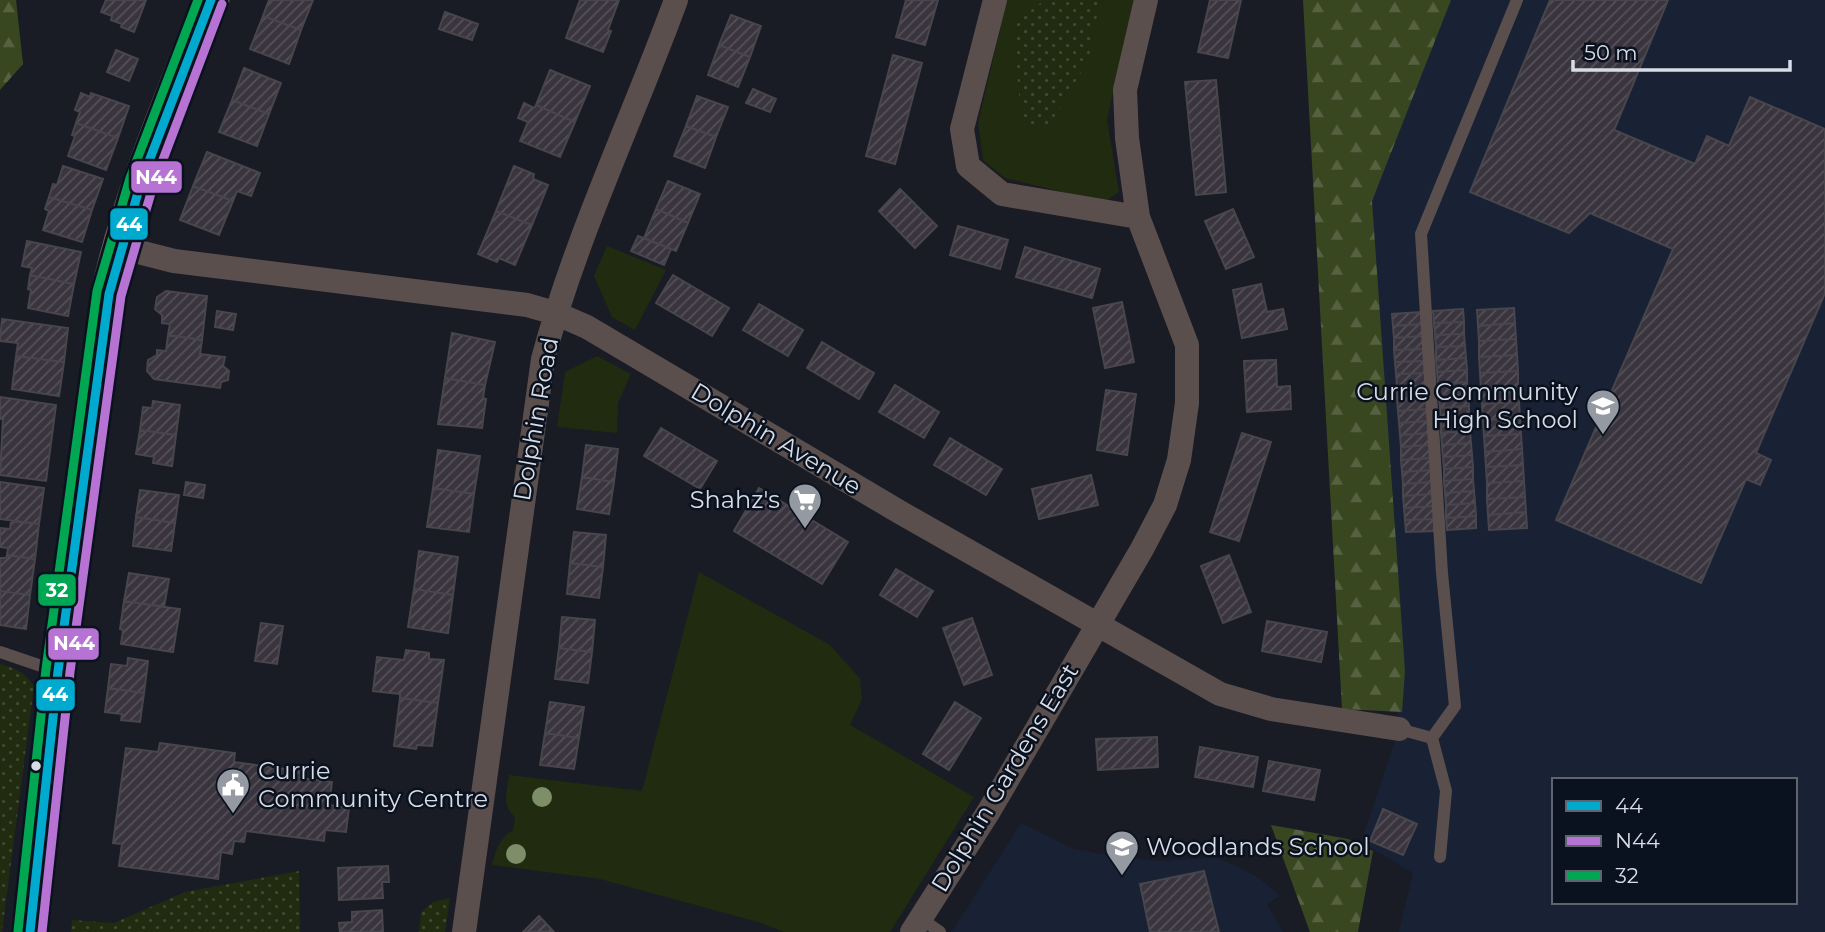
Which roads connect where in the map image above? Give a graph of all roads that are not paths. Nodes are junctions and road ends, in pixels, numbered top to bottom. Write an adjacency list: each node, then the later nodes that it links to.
1 (211, 0): 7 (main road)
2 (676, 0): 8 (street, Dolphin Road)
3 (995, 0): 6 (street)
4 (1146, 0): 6 (street, Dolphin Gardens East)
5 (1517, 0): 13 (lane)
6 (1138, 217): 9 (street, Dolphin Gardens East)
7 (119, 247): 8 (street, Dolphin Avenue); 11 (main road)
8 (555, 313): 9 (street, Dolphin Avenue); 17 (street, Dolphin Road)
9 (1099, 623): 12 (street, Dolphin Avenue); 15 (street, Dolphin Gardens East)
10 (0, 652): 11 (lane)
11 (58, 671): 16 (main road)
12 (1399, 729): 13 (lane)
13 (1432, 738): 14 (lane)
14 (1440, 857)
15 (924, 927)
16 (30, 932)
17 (464, 932)

